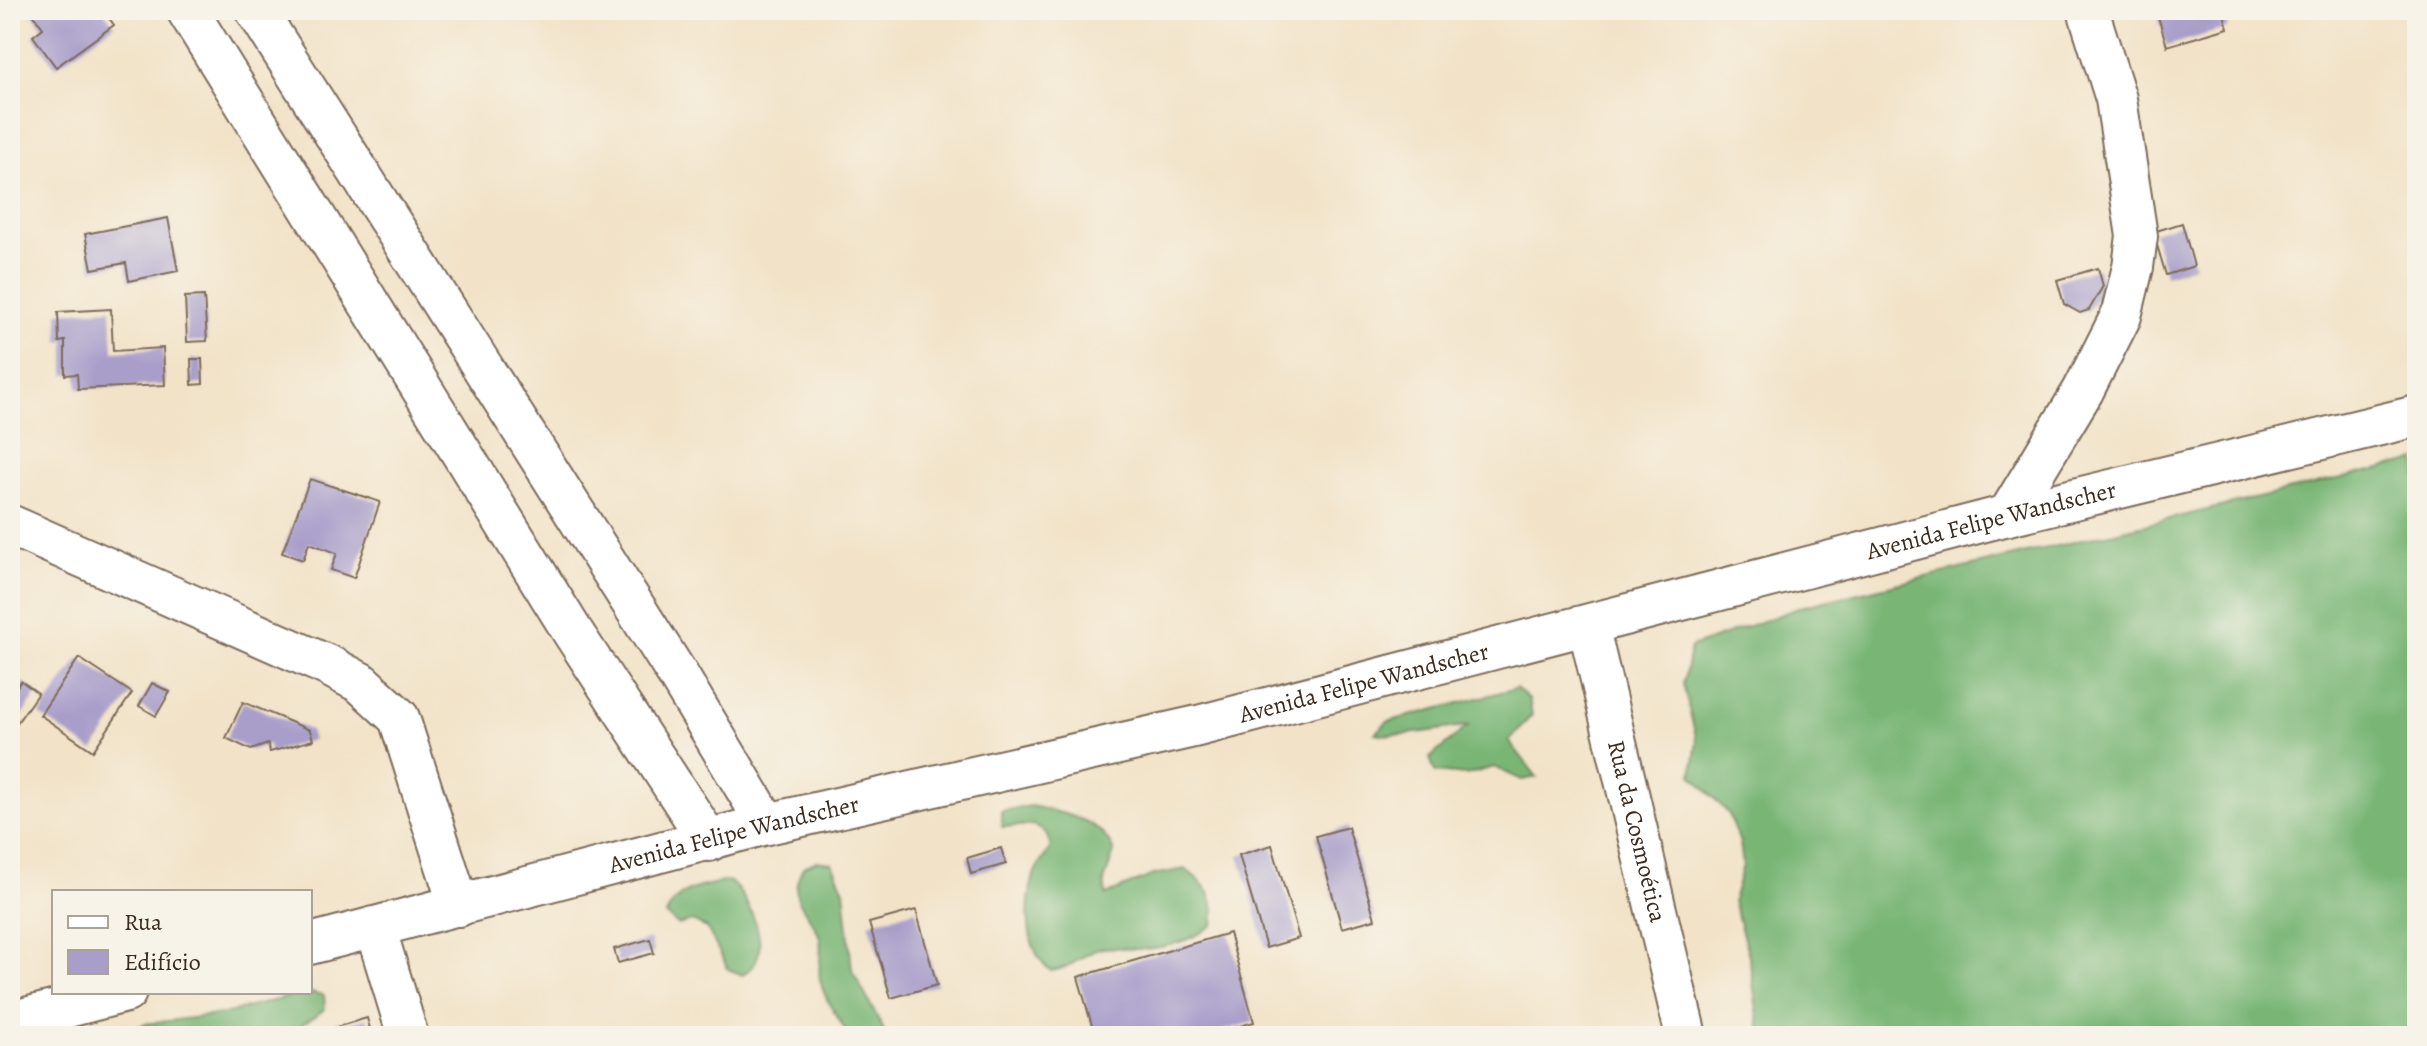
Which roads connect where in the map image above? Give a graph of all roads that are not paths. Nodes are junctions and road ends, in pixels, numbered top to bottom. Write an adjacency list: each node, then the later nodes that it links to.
1 (187, 10): 9 (street)
2 (256, 10): 8 (street)
3 (2088, 10): 5 (street)
4 (2417, 416): 5 (street, Avenida Felipe Wandscher)
5 (2008, 515): 7 (street, Avenida Felipe Wandscher)
6 (10, 525): 10 (street)
7 (1588, 625): 8 (street, Avenida Felipe Wandscher); 16 (street, Rua da Cosmoética)
8 (767, 824): 9 (street, Avenida Felipe Wandscher)
9 (709, 841): 10 (street, Avenida Felipe Wandscher)
10 (459, 906): 11 (street, Avenida Felipe Wandscher)
11 (375, 927): 12 (street, Avenida Felipe Wandscher); 15 (street)
12 (312, 943)
13 (118, 994): 14 (street)
14 (10, 1022)
15 (408, 1036)
16 (1686, 1036)

